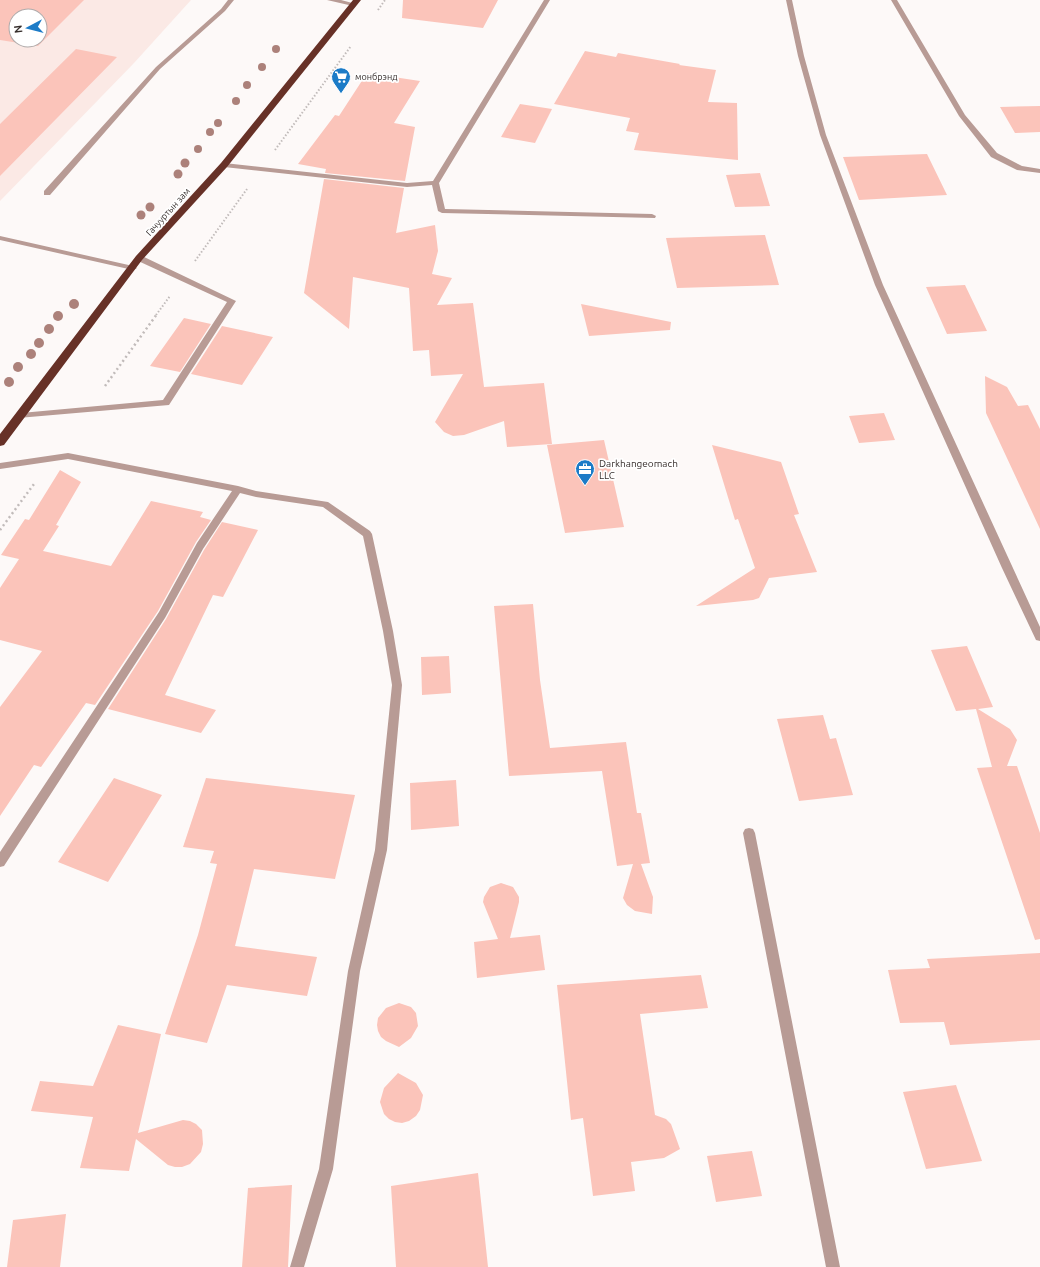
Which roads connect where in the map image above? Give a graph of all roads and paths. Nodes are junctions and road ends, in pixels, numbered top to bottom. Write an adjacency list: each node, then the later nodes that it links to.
1 (231, 0): 10 (street)
2 (330, 0): 6 (street)
3 (547, 0): 9 (street)
4 (789, 0): 19 (street)
5 (894, 0): 8 (street)
6 (355, 2): 7 (highway, Гачууртын зам)
7 (224, 165): 9 (street); 13 (highway, Гачууртын зам)
8 (1040, 171)
9 (435, 183): 11 (street)
10 (47, 193)
11 (652, 216)
12 (0, 238): 14 (street)
13 (139, 258): 14 (highway, Гачууртын зам); 15 (street)
14 (132, 268): 15 (highway, Гачууртын зам)
15 (21, 416): 16 (highway, Гачууртын зам)
16 (0, 442)
17 (0, 466): 18 (street)
18 (238, 489): 21 (street); 22 (street)
19 (1040, 637)
20 (749, 833): 23 (street)
21 (0, 862)
22 (297, 1267)
23 (833, 1267)

